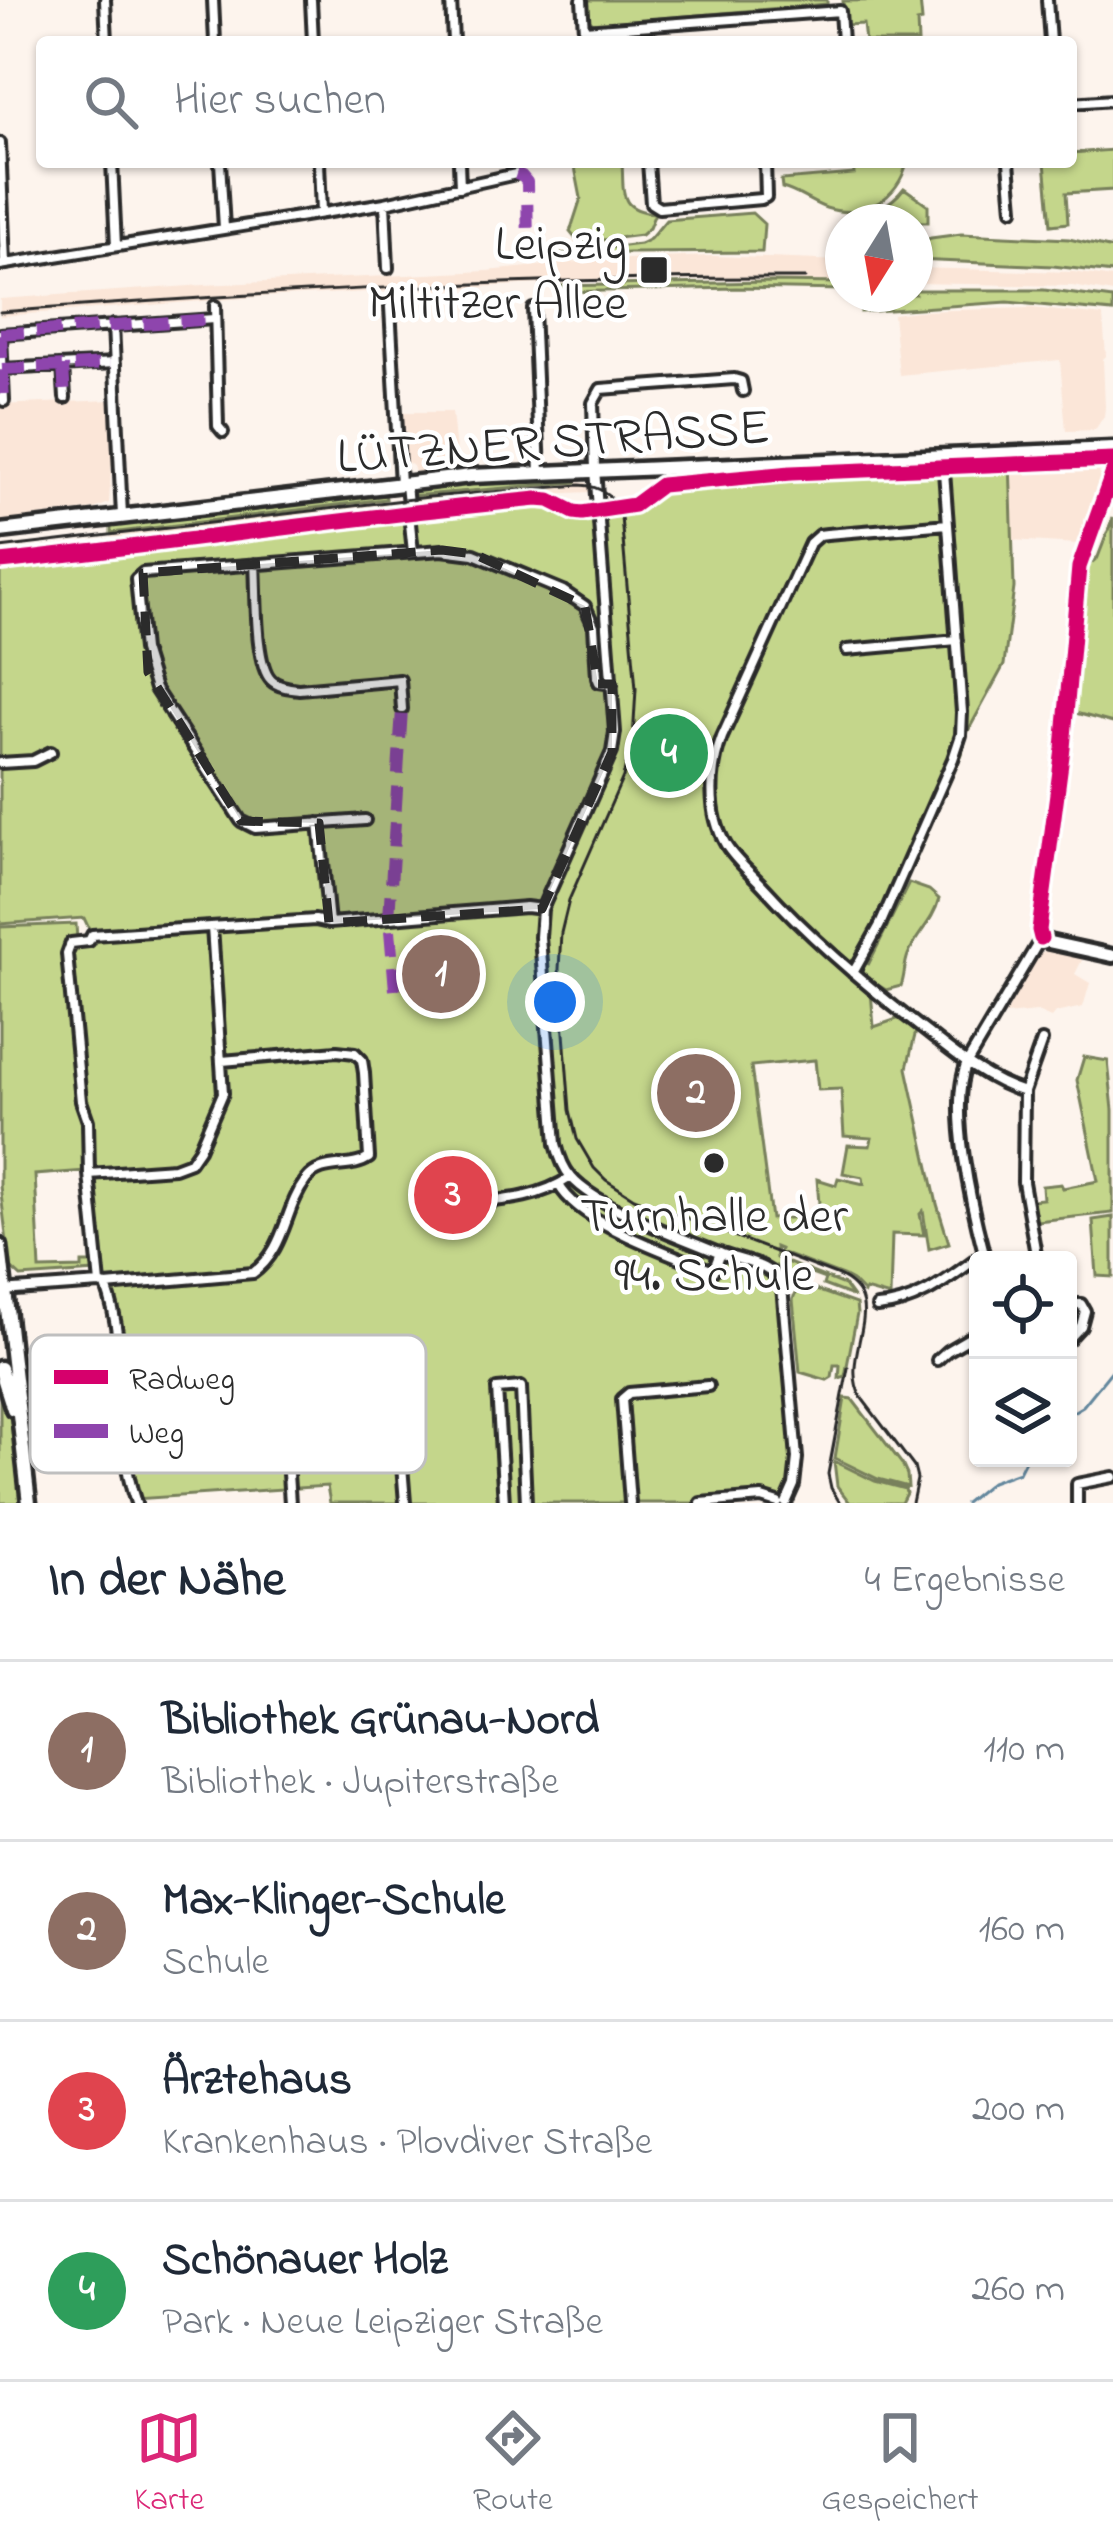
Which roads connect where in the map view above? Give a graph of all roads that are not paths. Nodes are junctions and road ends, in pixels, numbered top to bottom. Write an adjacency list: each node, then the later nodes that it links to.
1 (105, 0): 8 (street)
2 (213, 0): 9 (street)
3 (311, 0): 10 (street)
4 (451, 0): 11 (street)
5 (582, 0): 7 (street)
6 (1047, 0): 14 (street)
7 (638, 26): 12 (street); 13 (street)
8 (107, 36)
9 (215, 36)
10 (313, 36)
11 (453, 36)
12 (639, 36)
13 (841, 36)
14 (1050, 36)
15 (1113, 100): 16 (street)
16 (1077, 103)
17 (0, 143): 32 (street)
18 (112, 168): 31 (street)
19 (220, 168): 30 (street)
20 (319, 168): 29 (street)
21 (459, 168): 26 (street)
22 (649, 168): 23 (street)
23 (765, 168)
24 (1010, 168): 28 (street)
25 (516, 174): 26 (street)
26 (460, 187): 27 (street)
27 (386, 203): 29 (street); 33 (street)
28 (1013, 209)
29 (321, 213): 30 (street)
30 (224, 228): 31 (street)
31 (116, 245): 32 (street)
32 (3, 265)
33 (388, 268)
34 (215, 306): 37 (street)
35 (390, 307): 52 (street)
36 (533, 309): 50 (street)
37 (214, 319): 38 (street); 46 (street)
38 (112, 325): 39 (street); 40 (street)
39 (0, 334): 42 (street)
40 (115, 363): 41 (street); 53 (street)
41 (63, 366): 42 (street); 44 (street)
42 (2, 369): 45 (street)
43 (743, 392): 49 (street)
44 (65, 398)
45 (4, 401)
46 (223, 432)
47 (1113, 449): 48 (main road, LÜTZNER STRASSE)
48 (943, 456): 49 (main road, LÜTZNER STRASSE); 54 (street)
49 (595, 469): 50 (main road, LÜTZNER STRASSE); 60 (street)
50 (540, 472): 52 (main road, LÜTZNER STRASSE)
51 (1113, 472): 69 (street)
52 (403, 483): 53 (main road, LÜTZNER STRASSE); 56 (street)
53 (122, 516): 55 (main road, LÜTZNER STRASSE)
54 (948, 524): 58 (street); 71 (street)
55 (0, 532)
56 (412, 552): 57 (street); 60 (street)
57 (255, 564): 61 (street); 65 (street)
58 (957, 640): 59 (street); 71 (street)
59 (848, 650)
60 (612, 684): 66 (street)
61 (402, 709)
62 (51, 752): 63 (street)
63 (0, 763)
64 (365, 820): 65 (street)
65 (319, 823): 67 (street)
66 (542, 909): 67 (street); 77 (street)
67 (329, 923): 68 (street)
68 (212, 927): 73 (street); 76 (street)
69 (1041, 938): 70 (street); 74 (street)
70 (1113, 956)
71 (853, 973): 74 (street)
72 (1042, 1040): 75 (street)
73 (222, 1061): 76 (street); 85 (street)
74 (967, 1063): 75 (street); 81 (street)
75 (1024, 1092): 82 (street)
76 (89, 1174): 85 (street)
77 (571, 1177): 78 (street); 83 (street)
78 (559, 1185): 79 (street); 83 (street)
79 (474, 1203)
80 (0, 1246): 86 (main road)
81 (987, 1251)
82 (1035, 1251)
83 (719, 1253): 108 (street)
84 (969, 1268): 88 (street)
85 (103, 1285): 86 (street); 90 (street)
86 (2, 1290): 95 (main road)
87 (1077, 1304): 89 (street)
88 (877, 1307)
89 (1077, 1332)
90 (117, 1335)
91 (969, 1339): 92 (street)
92 (938, 1360)
93 (0, 1368): 95 (main road)
94 (708, 1387): 106 (street)
95 (24, 1457): 100 (main road)
96 (130, 1473): 101 (street)
97 (288, 1473): 102 (street)
98 (403, 1473): 103 (street)
99 (1113, 1477): 109 (street)
100 (29, 1503)
101 (136, 1503)
102 (290, 1503)
103 (405, 1503)
104 (504, 1503): 105 (street)
105 (526, 1503)
106 (630, 1503)
107 (701, 1503): 108 (street)
108 (782, 1503)
109 (1076, 1503)

